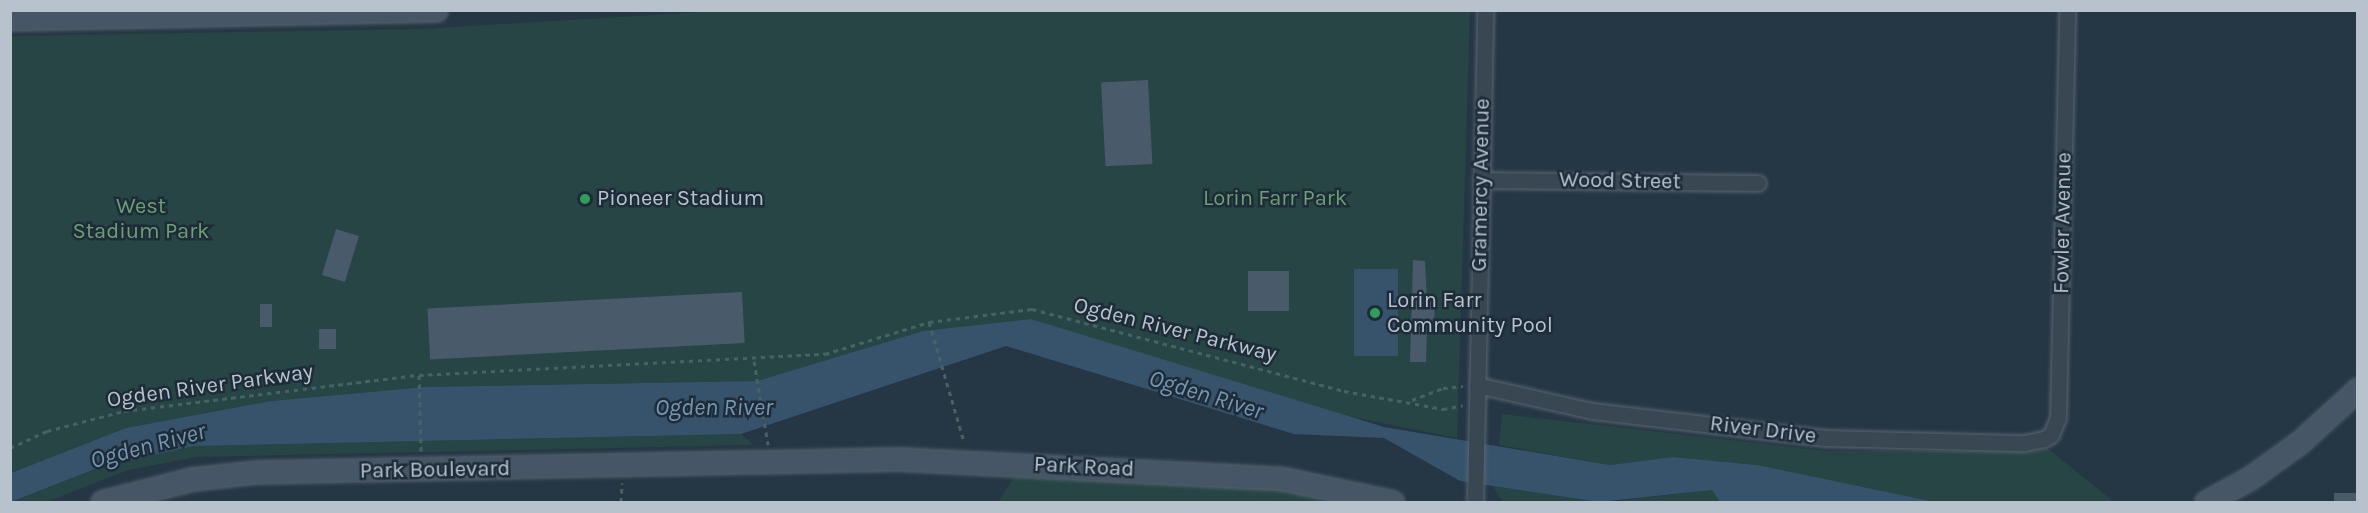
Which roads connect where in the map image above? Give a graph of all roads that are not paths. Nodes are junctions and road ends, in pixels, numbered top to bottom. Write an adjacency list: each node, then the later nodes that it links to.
1 (436, 10): 4 (street)
2 (1485, 10): 5 (street, Gramercy Avenue)
3 (2067, 10): 9 (street, Fowler Avenue)
4 (16, 16)
5 (1481, 180): 6 (street, Wood Street); 7 (street, Gramercy Avenue)
6 (1758, 183)
7 (1477, 385): 9 (street, River Drive); 11 (street, Gramercy Avenue)
8 (2358, 389): 14 (street)
9 (2051, 435)
10 (770, 454): 12 (street, Park Boulevard); 13 (street, Park Road)
11 (1475, 497)
12 (102, 502)
13 (1393, 502)
14 (2206, 502)

